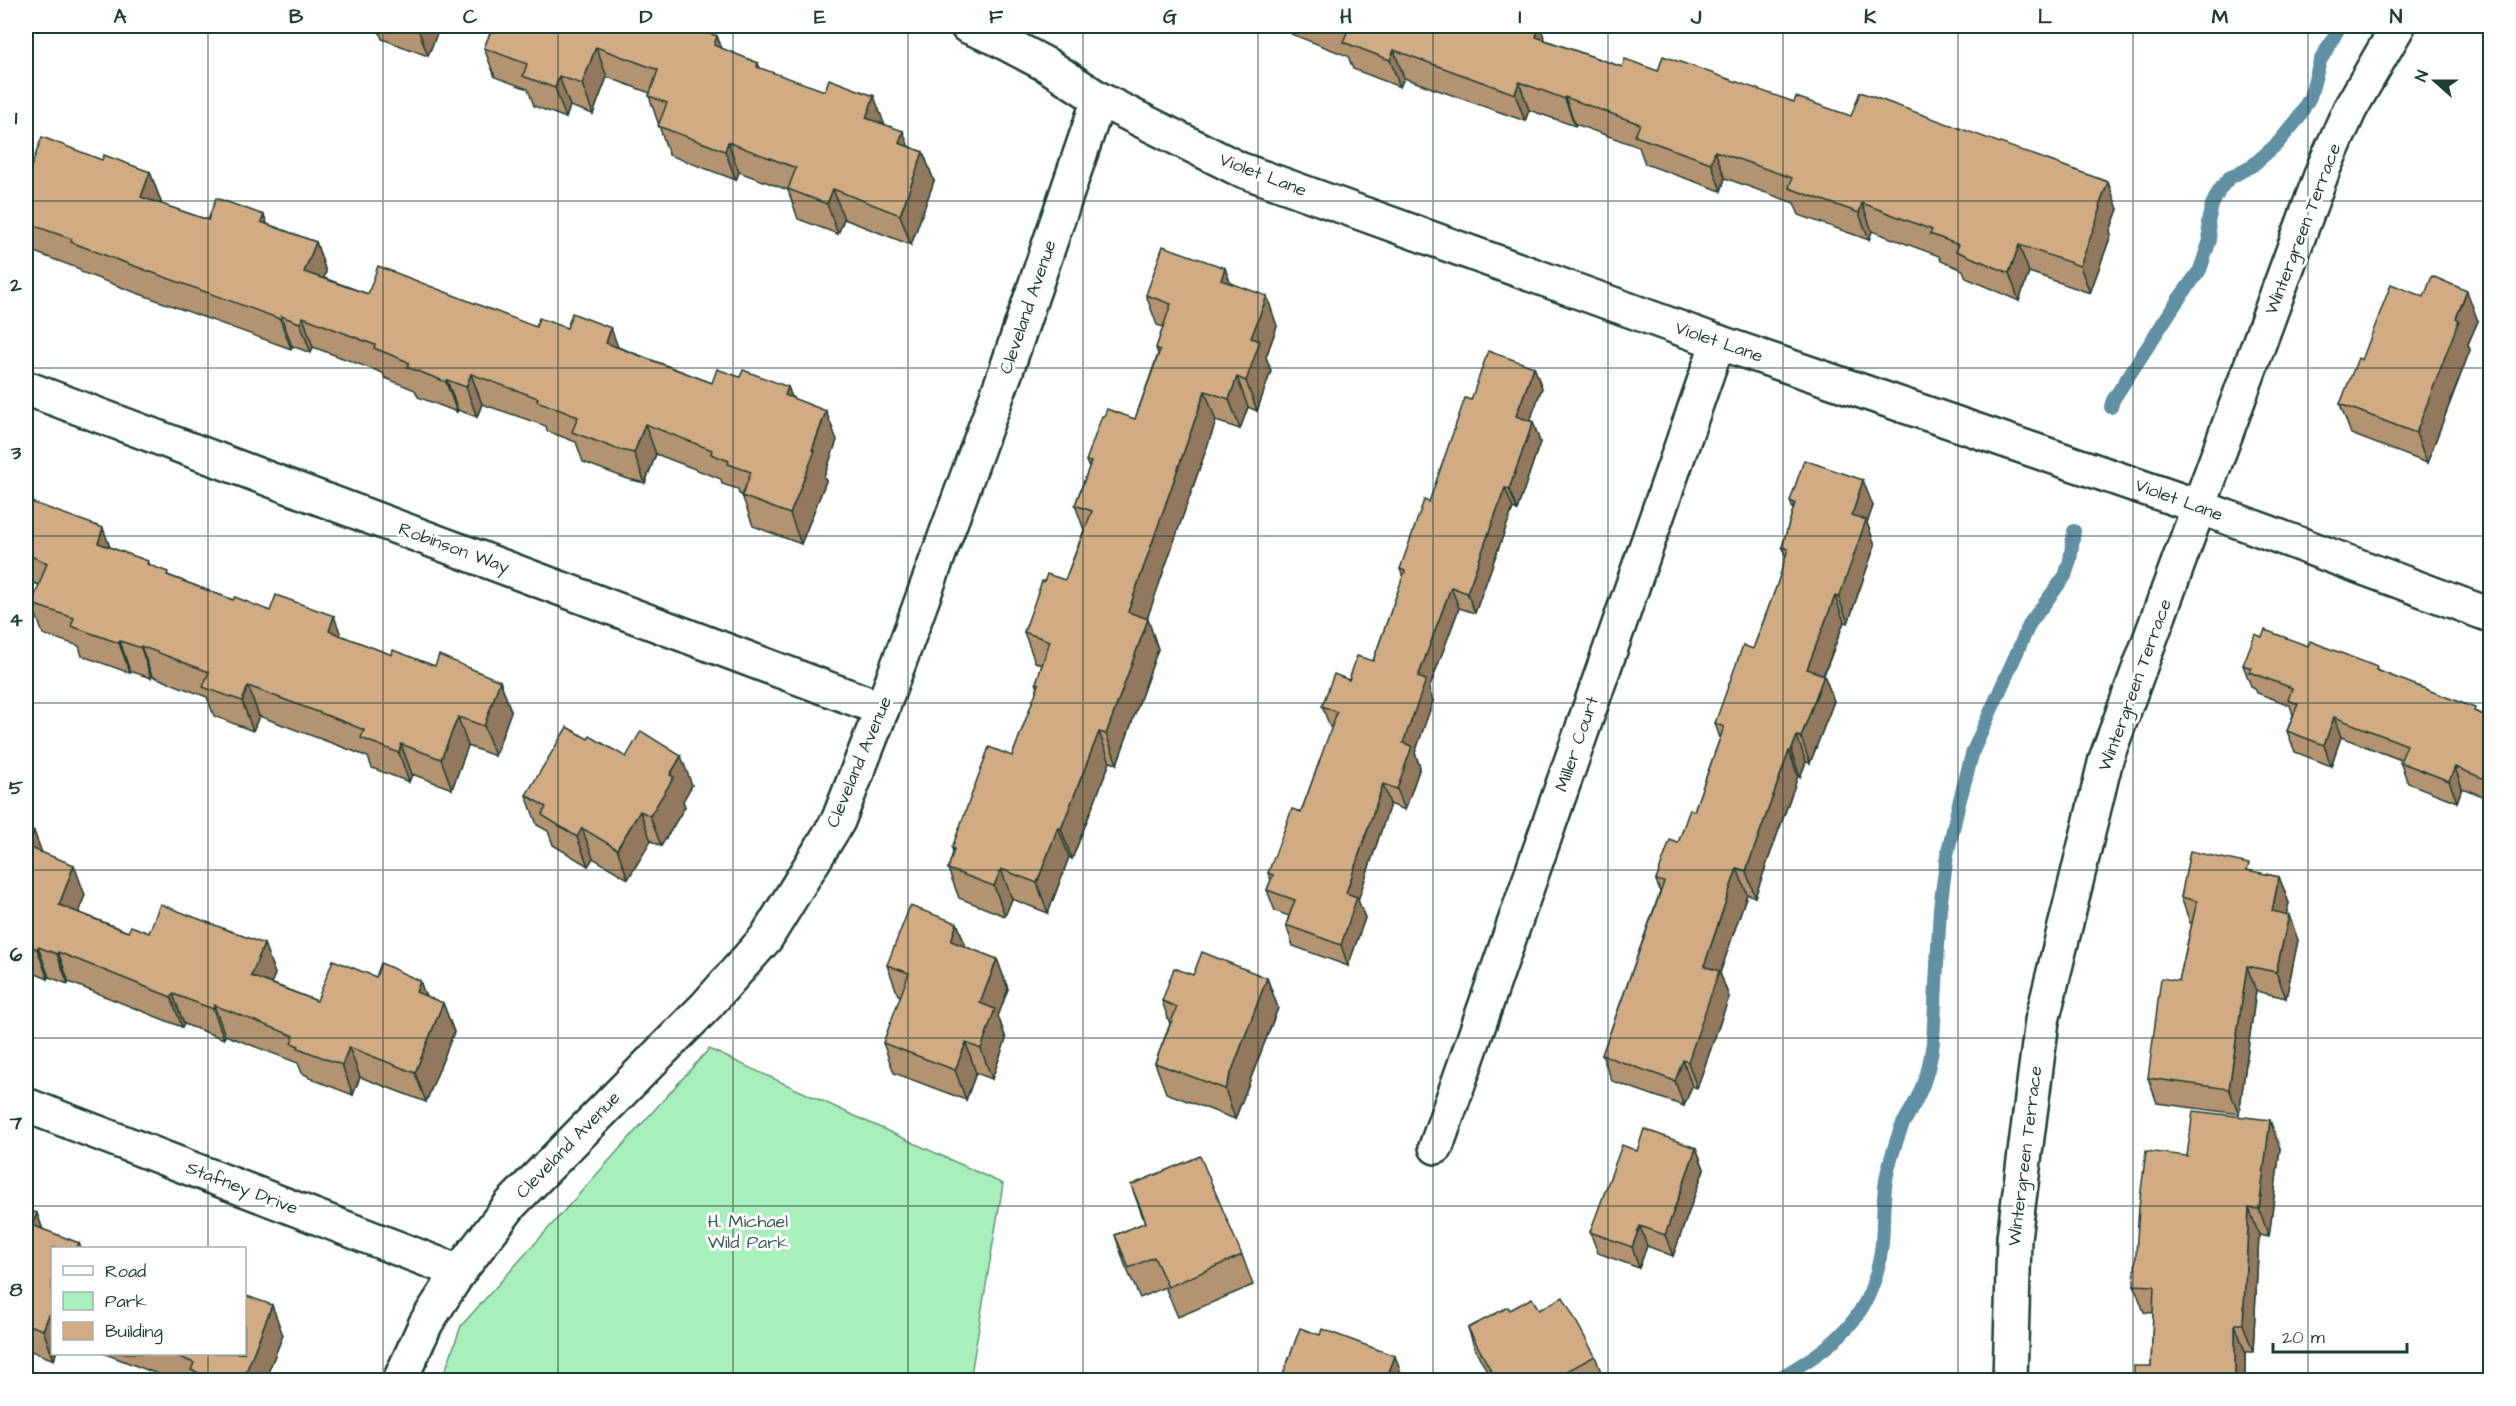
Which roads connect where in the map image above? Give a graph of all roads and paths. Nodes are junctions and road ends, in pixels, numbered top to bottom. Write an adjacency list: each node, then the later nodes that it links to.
1 (967, 26): 3 (street, Violet Lane)
2 (2398, 26): 6 (street, Wintergreen Terrace)
3 (1099, 99): 4 (street, Violet Lane); 8 (street, Cleveland Avenue)
4 (1718, 342): 6 (street, Violet Lane); 10 (street, Miller Court)
5 (26, 388): 8 (street, Robinson Way)
6 (2200, 507): 7 (street, Violet Lane); 13 (street, Wintergreen Terrace)
7 (2490, 615)
8 (882, 709): 11 (street, Cleveland Avenue)
9 (26, 1106): 11 (street, Stafney Drive)
10 (1436, 1147)
11 (459, 1272): 12 (street, Cleveland Avenue)
12 (400, 1380)
13 (2010, 1380)

